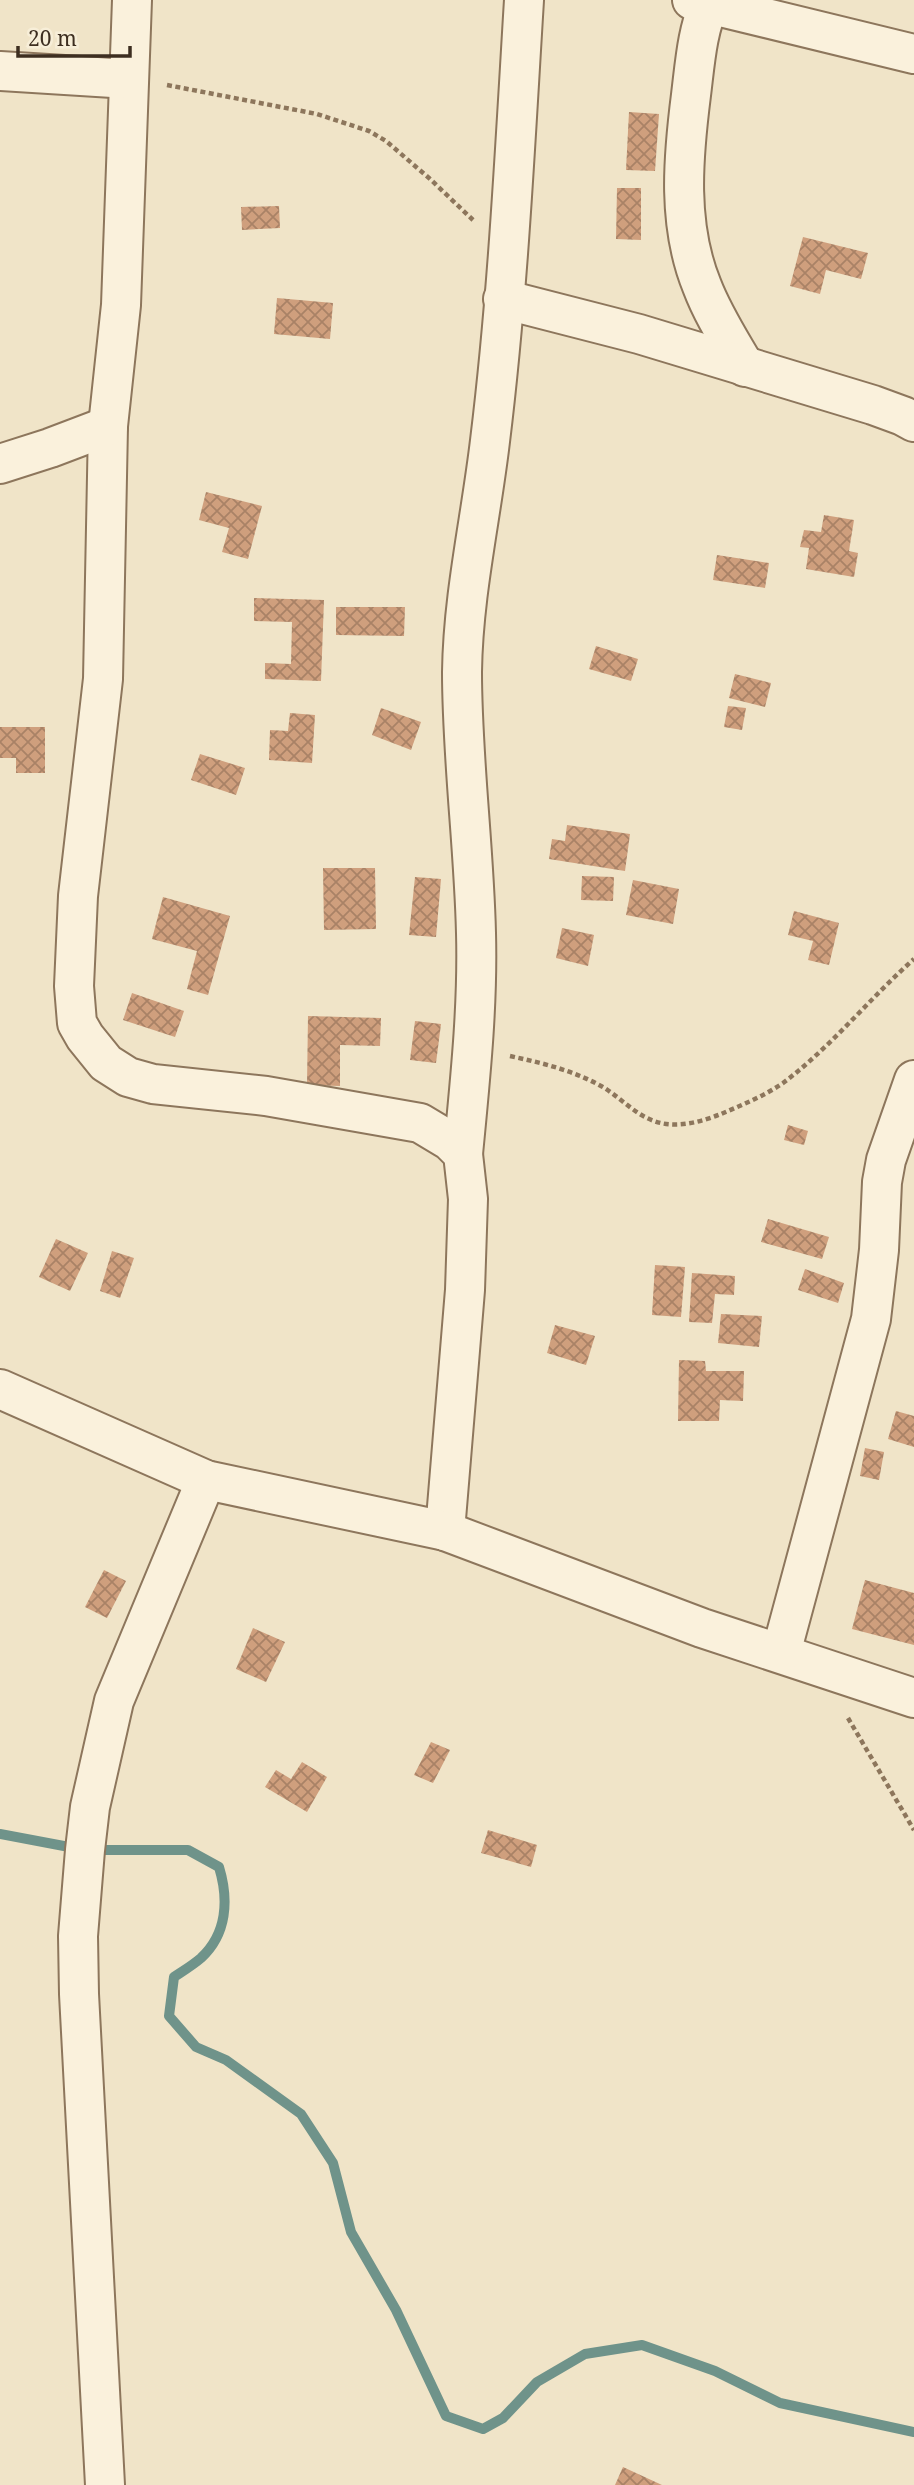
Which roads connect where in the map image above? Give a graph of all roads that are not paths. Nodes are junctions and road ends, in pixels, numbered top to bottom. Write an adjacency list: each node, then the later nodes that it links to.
1 (132, 0): 6 (street)
2 (524, 0): 7 (street)
3 (704, 1): 4 (street); 8 (street)
4 (914, 54)
5 (0, 71): 6 (street)
6 (129, 79): 10 (street)
7 (504, 283): 8 (street); 13 (street)
8 (745, 367): 9 (street)
9 (914, 422)
10 (108, 426): 11 (street); 13 (street)
11 (0, 464)
12 (914, 1080): 17 (street)
13 (463, 1154): 16 (street)
14 (0, 1389): 15 (street)
15 (206, 1480): 16 (street); 19 (street)
16 (445, 1531): 17 (street)
17 (781, 1653): 18 (street)
18 (914, 1698)
19 (105, 2485)

